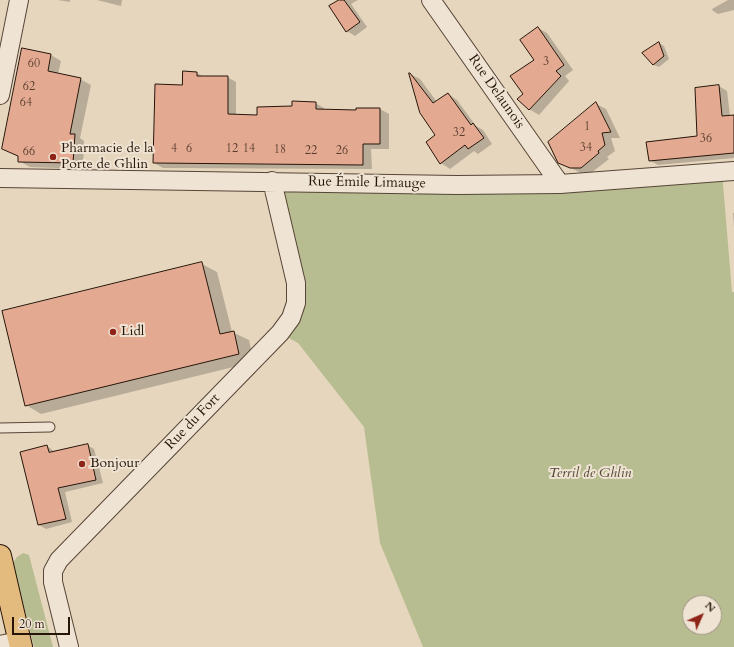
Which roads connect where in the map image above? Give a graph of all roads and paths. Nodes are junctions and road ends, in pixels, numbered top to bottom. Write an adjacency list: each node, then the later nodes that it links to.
1 (19, 0): 3 (street)
2 (431, 0): 7 (street, Rue Delaunois)
3 (0, 95)
4 (734, 171): 7 (street, Rue Émile Limauge)
5 (0, 178): 6 (street, Rue Émile Limauge)
6 (272, 181): 7 (street, Rue Émile Limauge); 12 (street, Rue du Fort)
7 (560, 184)
8 (50, 427): 9 (lane)
9 (0, 428)
10 (0, 556): 11 (main road)
11 (13, 644)
12 (70, 647)

